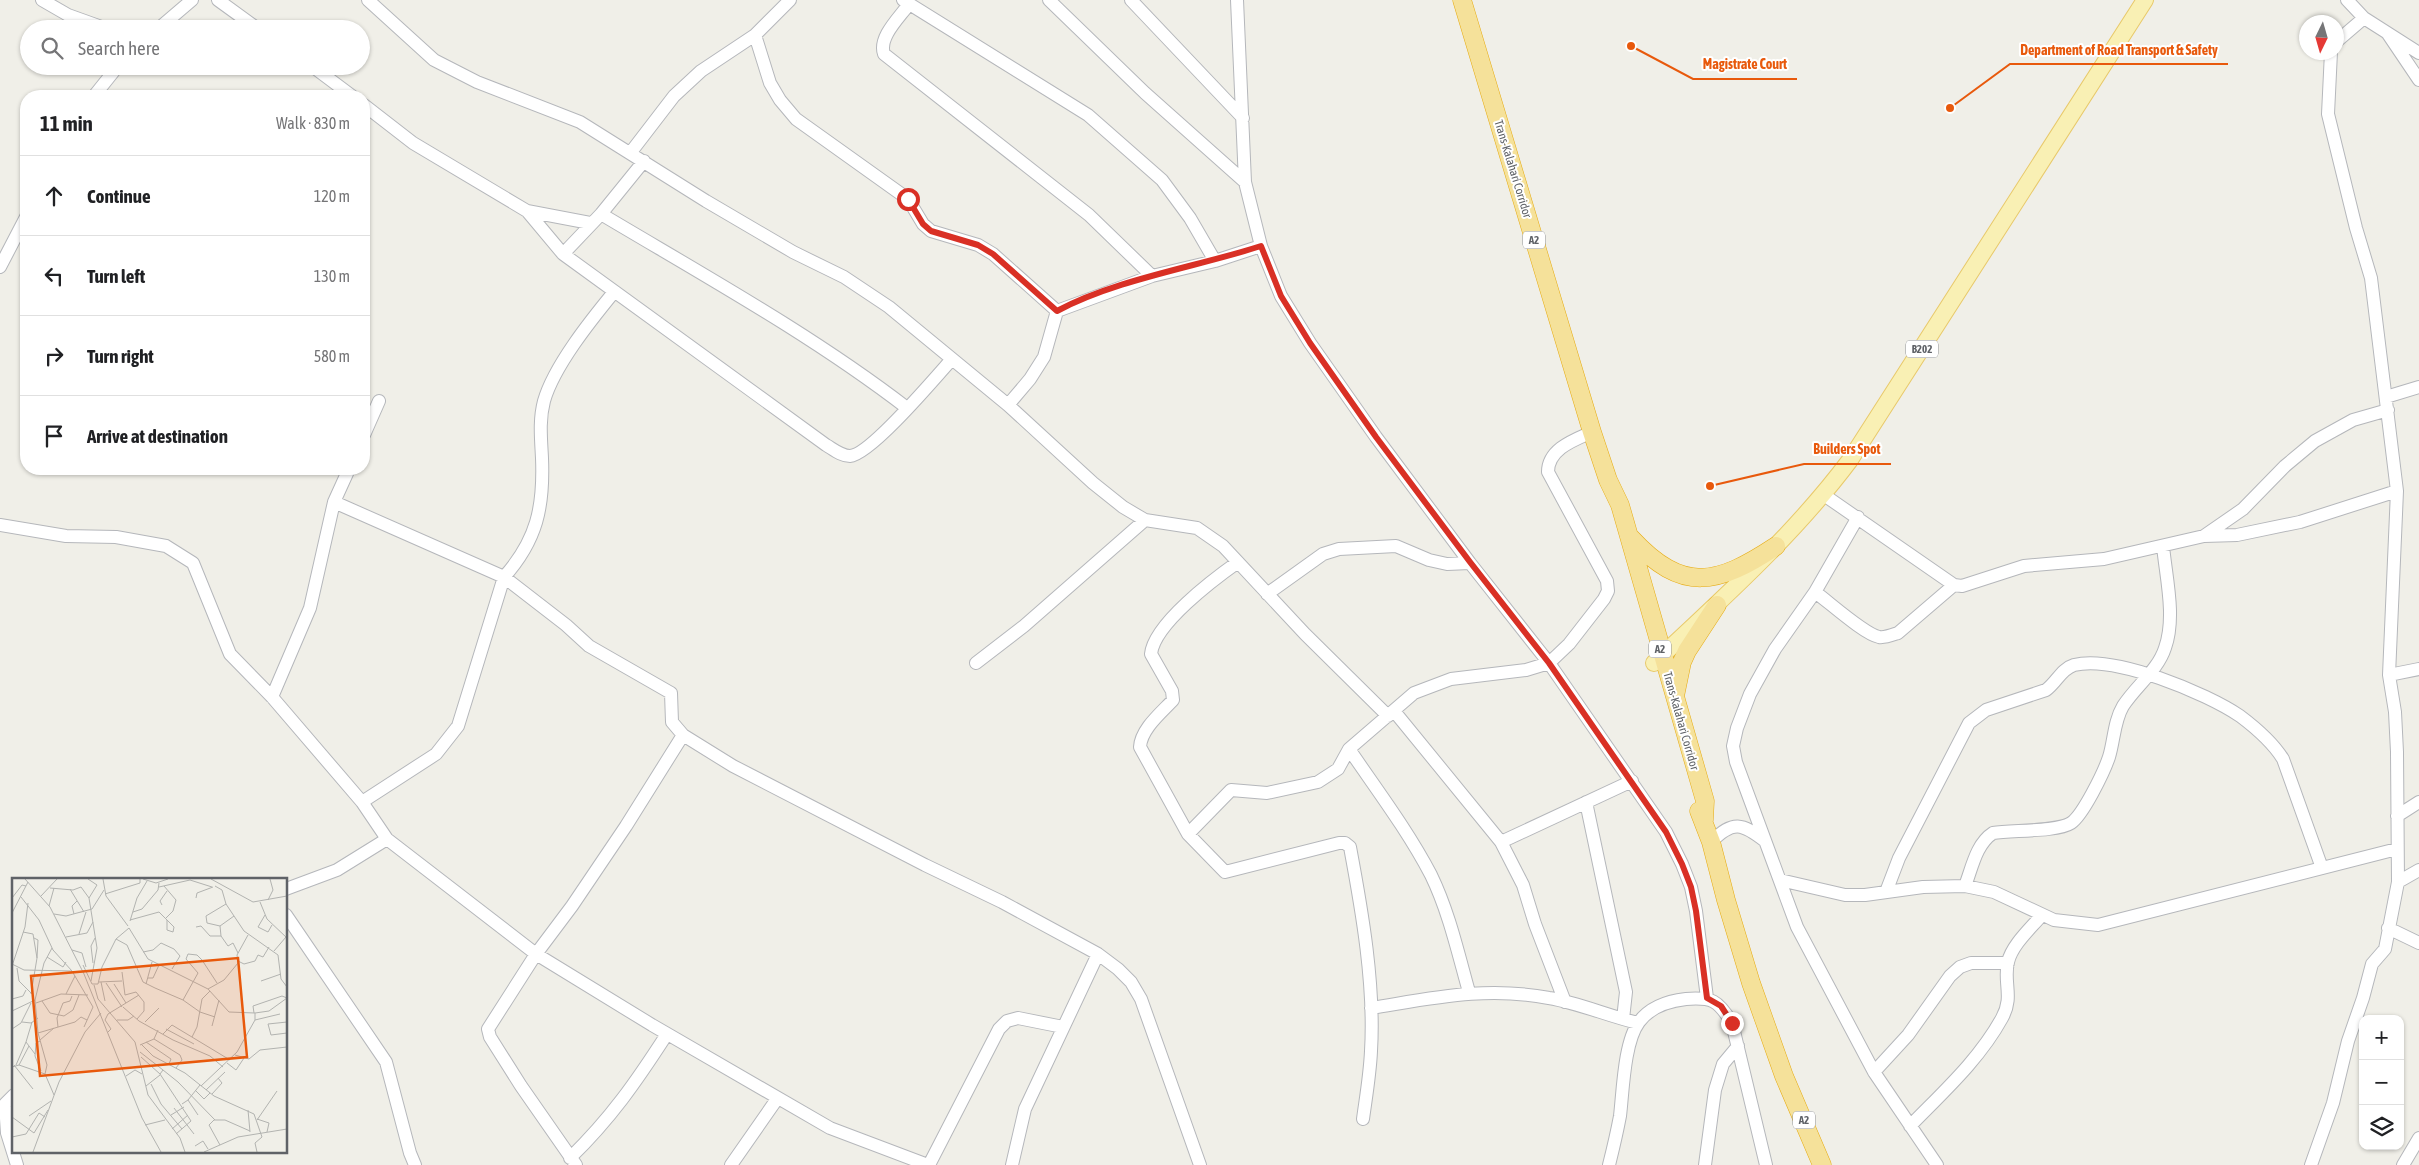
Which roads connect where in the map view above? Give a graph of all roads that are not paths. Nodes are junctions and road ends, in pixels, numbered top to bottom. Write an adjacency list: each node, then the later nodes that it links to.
1 (42, 0): 14 (street)
2 (192, 0): 15 (street)
3 (218, 0): 16 (street)
4 (368, 0): 29 (street)
5 (790, 0): 18 (street)
6 (1049, 0): 31 (street)
7 (1131, 0): 28 (street)
8 (1237, 0): 28 (street)
9 (1462, 0): 50 (highway, Trans-Kalahari Corridor / A2)
10 (2145, 0): 54 (main road, B202)
11 (2347, 0): 13 (street)
12 (906, 2): 38 (street); 40 (street)
13 (2364, 18): 17 (street); 19 (street)
14 (82, 20)
15 (169, 20)
16 (246, 20)
17 (2386, 30): 20 (street); 24 (street)
18 (755, 35): 29 (street); 42 (street)
19 (2344, 35)
20 (2419, 53)
21 (2331, 60): 46 (street)
22 (111, 75): 25 (street)
23 (324, 75): 26 (street)
24 (2419, 80)
25 (99, 90)
26 (344, 90)
27 (370, 110): 32 (street)
28 (1243, 118): 31 (street)
29 (631, 152): 30 (street)
30 (644, 161): 33 (street); 43 (street)
31 (1245, 182): 36 (street)
32 (527, 211): 34 (street); 37 (street)
33 (601, 214): 34 (street); 48 (street)
34 (590, 223): 37 (street)
35 (20, 229): 39 (street)
36 (1261, 246): 38 (street); 64 (street)
37 (563, 254): 41 (street)
38 (1215, 261): 40 (street)
39 (0, 267)
40 (1152, 276): 42 (street)
41 (614, 292): 48 (street); 65 (street)
42 (1057, 311): 47 (street)
43 (952, 359): 47 (street); 48 (street)
44 (2419, 387): 46 (street)
45 (379, 401): 49 (street)
46 (2387, 404): 53 (street); 60 (street)
47 (1008, 405): 57 (street)
48 (907, 408)
49 (370, 421)
50 (1592, 432): 52 (highway, Trans-Kalahari Corridor / A2); 72 (street)
51 (346, 475): 55 (street)
52 (1608, 480): 59 (highway, Trans-Kalahari Corridor / A2); 70 (highway, Trans-Kalahari Corridor / A2)
53 (2397, 490): 60 (street); 75 (street)
54 (1824, 494): 56 (street); 61 (main road, B202)
55 (334, 502): 65 (street); 76 (street)
56 (1858, 517): 66 (street); 67 (street)
57 (1145, 520): 63 (street); 71 (street)
58 (0, 526): 76 (street)
59 (1628, 536): 61 (highway); 70 (highway, Trans-Kalahari Corridor / A2)
60 (2204, 536): 62 (street)
61 (1776, 546): 69 (main road, B202)
62 (2163, 546): 66 (street); 74 (street)
63 (1238, 562): 68 (street); 87 (street)
64 (1470, 562): 68 (street); 72 (street)
65 (504, 577): 79 (street); 82 (street)
66 (1954, 585): 67 (street)
67 (1815, 592): 89 (street)
68 (1267, 594): 78 (street)
69 (1717, 605): 70 (main road, B202); 77 (highway)
70 (1658, 659): 77 (highway, Trans-Kalahari Corridor / A2); 86 (highway, Trans-Kalahari Corridor / A2)
71 (976, 663)
72 (1549, 663): 78 (street); 81 (street)
73 (2419, 669): 75 (street)
74 (2148, 675): 93 (street); 97 (street); 99 (street)
75 (2389, 675): 85 (street)
76 (272, 697): 82 (street)
77 (1674, 700): 86 (highway, Trans-Kalahari Corridor / A2)
78 (1391, 714): 80 (street); 90 (street)
79 (683, 735): 104 (street); 105 (street)
80 (1349, 749): 87 (street); 107 (street)
81 (1632, 781): 83 (street); 108 (street)
82 (362, 802): 88 (street)
83 (1586, 802): 90 (street); 111 (street)
84 (2419, 802): 85 (street)
85 (2397, 816): 92 (street)
86 (1704, 820): 91 (highway, Trans-Kalahari Corridor / A2)
87 (1188, 834): 110 (street)
88 (387, 839): 98 (street); 104 (street)
89 (1766, 841): 91 (street); 95 (street)
90 (1501, 842): 109 (street)
91 (1711, 842): 117 (highway, Trans-Kalahari Corridor / A2)
92 (2396, 849): 93 (street); 96 (street)
93 (2322, 868): 100 (street)
94 (2419, 870): 96 (street)
95 (1780, 880): 99 (street); 116 (street)
96 (2398, 882): 102 (street)
97 (1965, 886): 99 (street); 100 (street)
98 (288, 888)
99 (1886, 892)
100 (2041, 916): 106 (street)
101 (288, 918): 128 (street)
102 (2388, 928): 103 (street); 139 (street)
103 (2419, 943)
104 (536, 954): 114 (street); 126 (street)
105 (1098, 954): 113 (street); 132 (street)
106 (2008, 963): 116 (street); 121 (street)
107 (1469, 992): 109 (street); 110 (street)
108 (1707, 998): 112 (street); 115 (street)
109 (1565, 1002): 111 (street)
110 (1371, 1008): 120 (street)
111 (1623, 1019): 112 (street)
112 (1638, 1023): 133 (street)
113 (1063, 1027): 130 (street); 131 (street)
114 (667, 1034): 119 (street); 126 (street)
115 (1738, 1046): 134 (street); 135 (street)
116 (1874, 1072): 121 (street)
117 (1784, 1076): 136 (highway, Trans-Kalahari Corridor / A2); 137 (highway, Trans-Kalahari Corridor / A2)
118 (12, 1097): 122 (street)
119 (777, 1099): 129 (street); 130 (street)
120 (1363, 1119)
121 (1910, 1126): 138 (street)
122 (4, 1130): 125 (street)
123 (2419, 1138): 140 (street)
124 (12, 1152): 127 (street)
125 (12, 1152)
126 (573, 1162)
127 (17, 1165)
128 (415, 1165)
129 (731, 1165)
130 (928, 1165)
131 (1012, 1165)
132 (1200, 1165)
133 (1609, 1165)
134 (1705, 1165)
135 (1766, 1165)
136 (1814, 1165)
137 (1822, 1165)
138 (1937, 1165)
139 (2311, 1165)
140 (2403, 1165)

